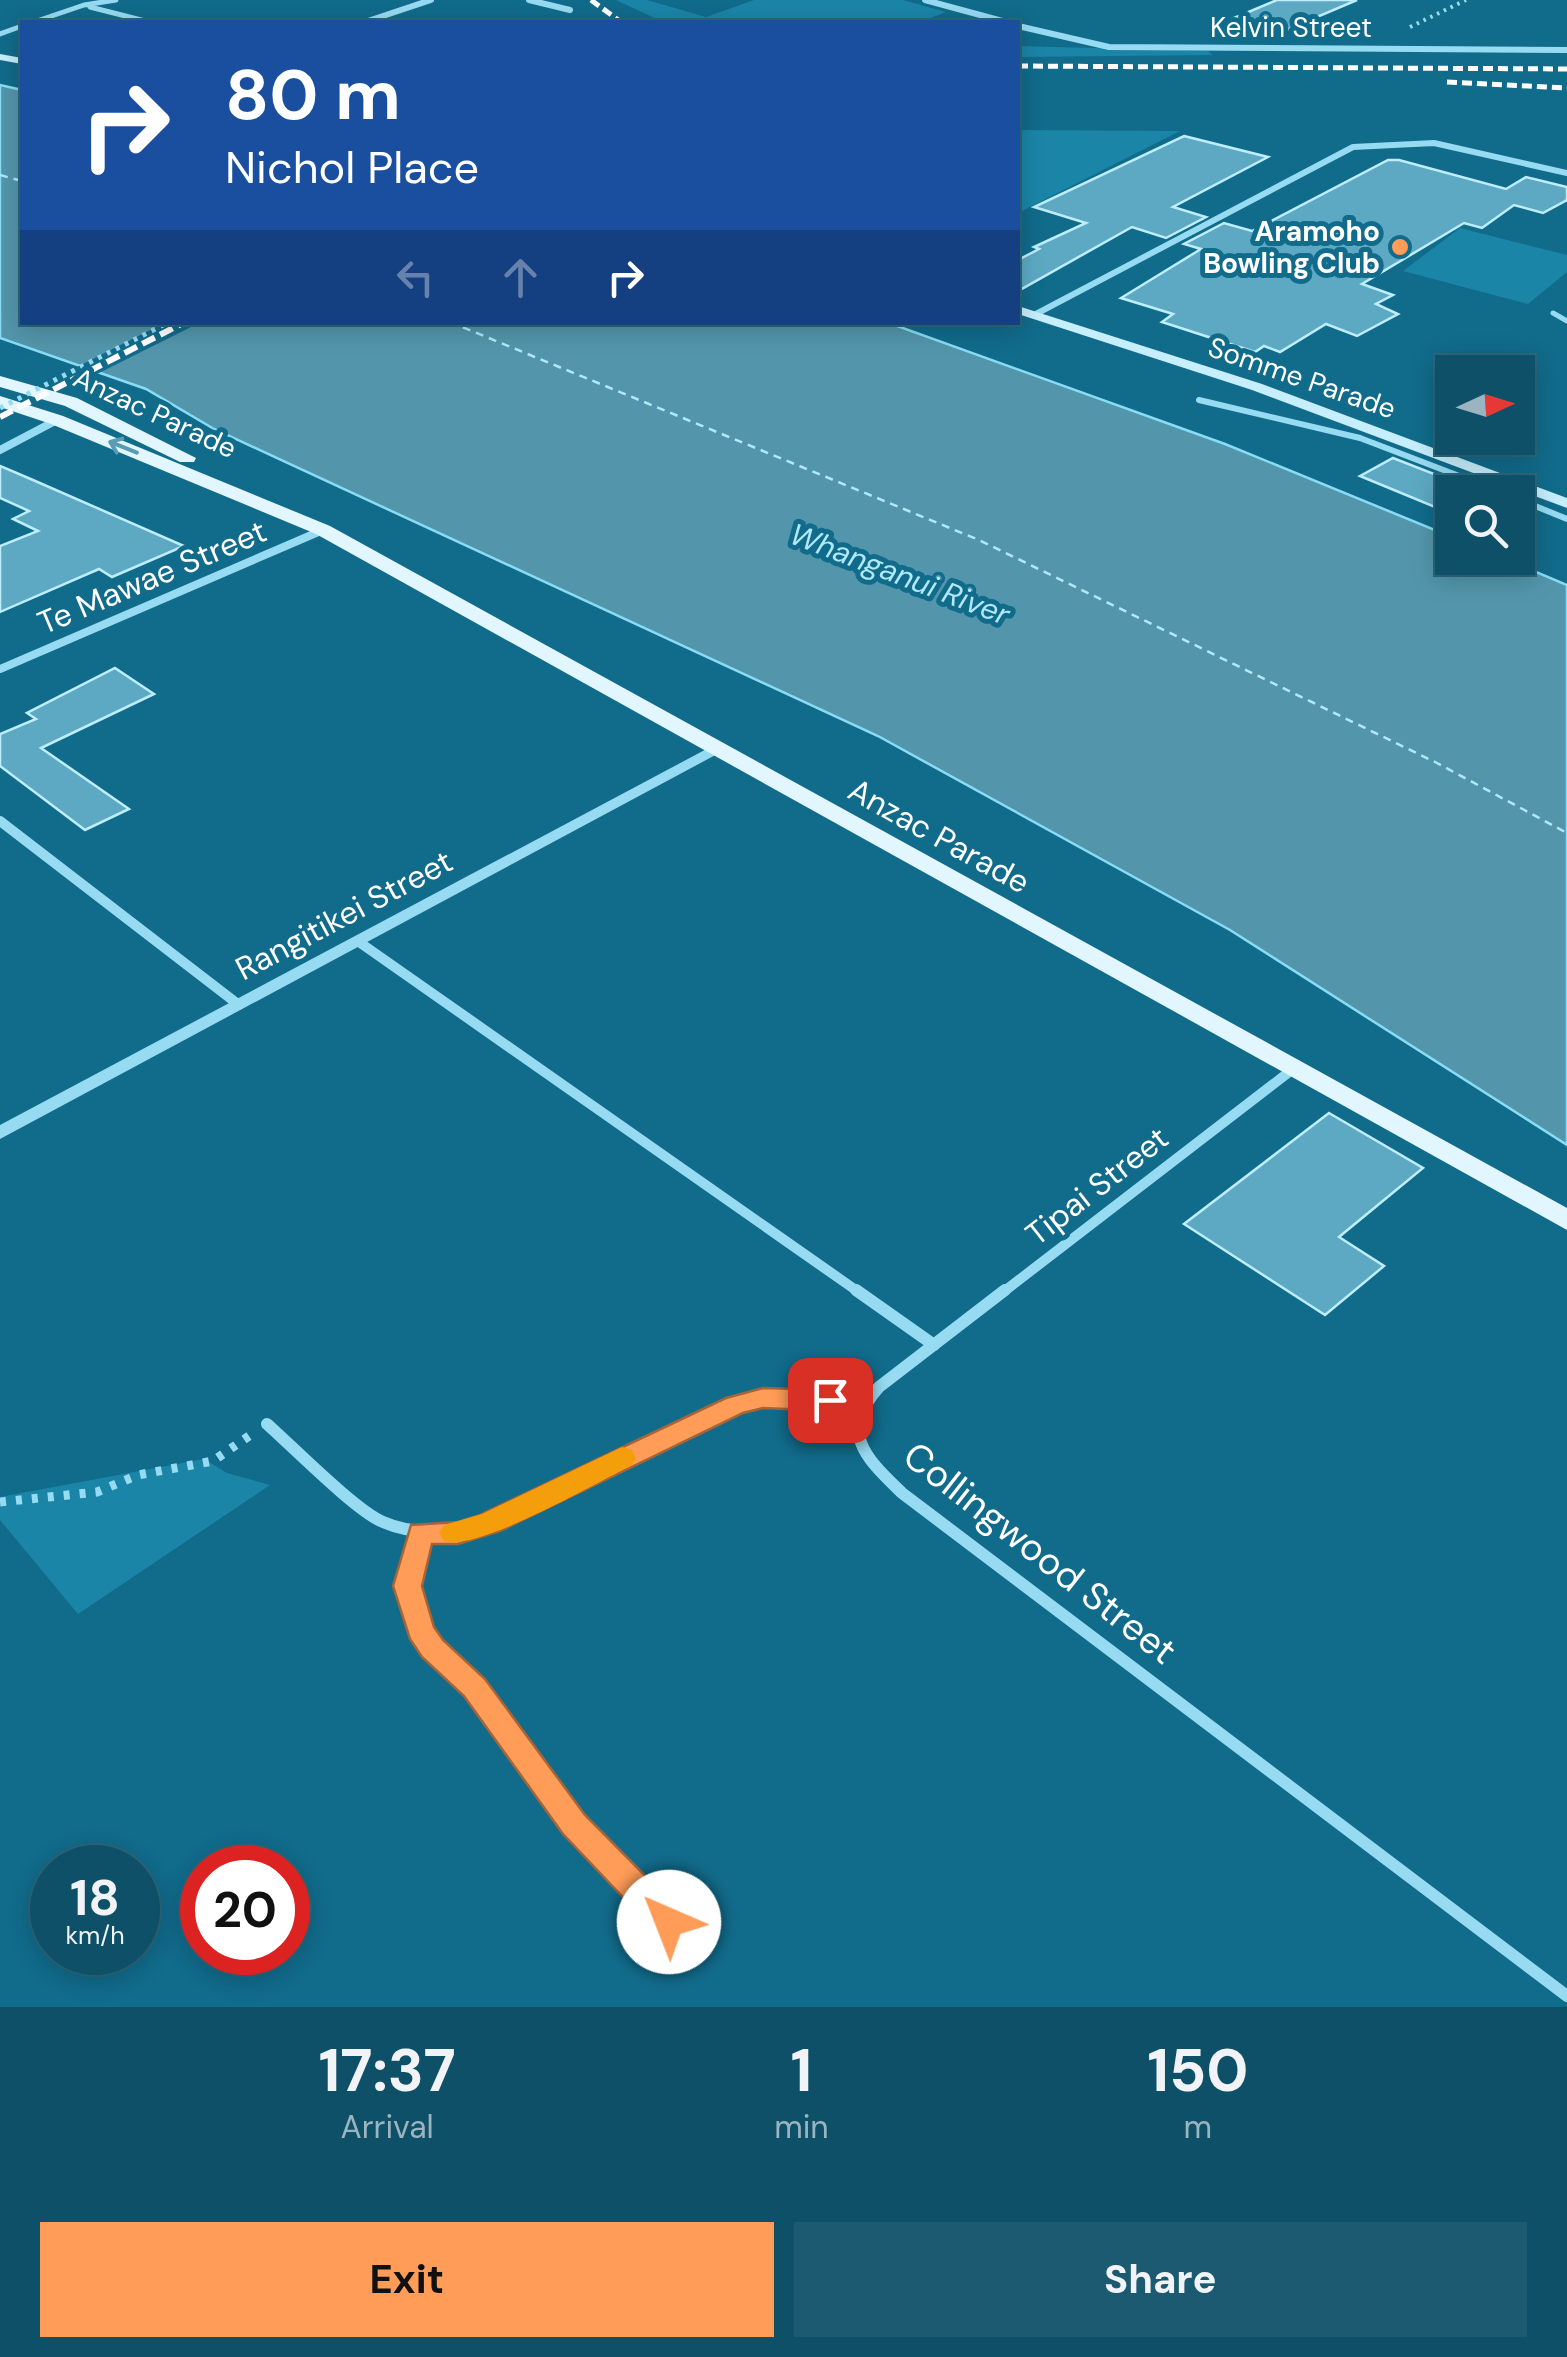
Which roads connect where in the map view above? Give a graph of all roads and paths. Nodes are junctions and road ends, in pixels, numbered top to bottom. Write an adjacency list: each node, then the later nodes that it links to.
1 (116, 0): 6 (lane)
2 (431, 0): 10 (street)
3 (529, 0): 7 (street)
4 (925, 0): 11 (street)
5 (1466, 0): 13 (path)
6 (84, 5): 8 (lane); 9 (lane)
7 (570, 10)
8 (40, 20)
9 (141, 20)
10 (371, 20)
11 (999, 20)
12 (1020, 26): 13 (street, Kelvin Street)
13 (1368, 48): 14 (street, Kelvin Street)
14 (1567, 50)
15 (1567, 173): 18 (street)
16 (1020, 311): 18 (main road, Somme Parade)
17 (1553, 313): 19 (lane)
18 (1034, 316): 27 (main road, Somme Parade)
19 (1567, 321)
20 (163, 325): 23 (path, bridge)
21 (0, 381): 29 (main road, Anzac Parade)
22 (1199, 400): 26 (lane)
23 (0, 404): 24 (main road, Anzac Parade)
24 (57, 420): 25 (street); 29 (main road, Anzac Parade, one-way to 24)
25 (0, 450)
26 (1456, 475)
27 (1567, 503)
28 (1535, 506): 30 (lane)
29 (279, 509): 31 (main road, Anzac Parade)
30 (1567, 518)
31 (323, 530): 32 (street, Te Mawae Street); 33 (main road, Anzac Parade)
32 (0, 669)
33 (716, 750): 35 (street, Rangitikei Street); 37 (main road, Anzac Parade)
34 (0, 821): 36 (street)
35 (358, 942): 36 (street, Rangitikei Street); 40 (street)
36 (240, 1005): 38 (street, Rangitikei Street)
37 (1294, 1070): 39 (main road, Anzac Parade); 40 (street, Tipai Street)
38 (0, 1134)
39 (1567, 1220)
40 (934, 1346): 41 (street)
41 (863, 1404): 44 (street); 46 (street, Collingwood Street)
42 (267, 1424): 43 (path); 44 (street)
43 (0, 1502)
44 (421, 1533): 45 (lane)
45 (669, 1922)
46 (1567, 1996)

